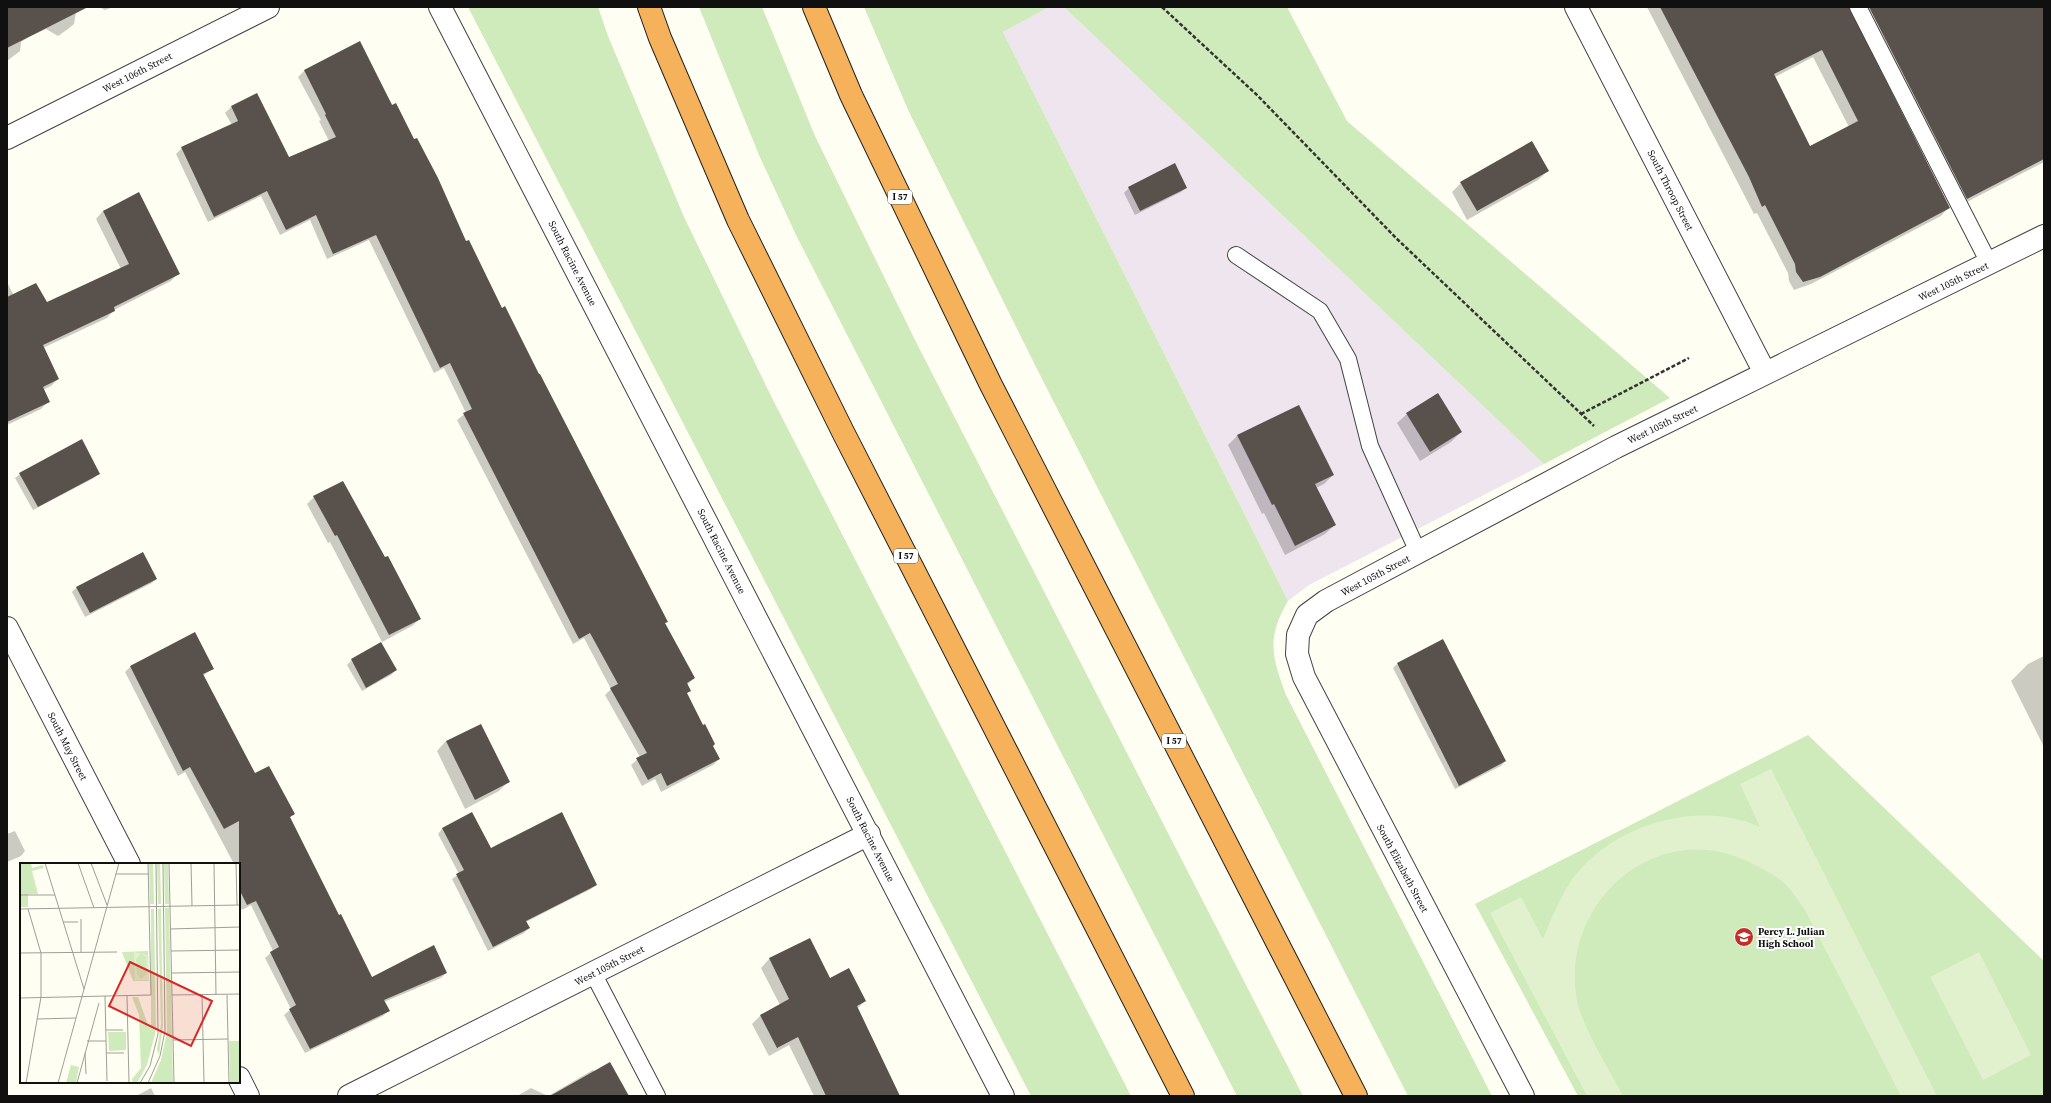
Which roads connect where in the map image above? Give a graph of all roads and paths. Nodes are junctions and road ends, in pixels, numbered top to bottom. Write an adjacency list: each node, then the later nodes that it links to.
1 (268, 7): 8 (street, West 106th Street)
2 (440, 7): 19 (street, South Racine Avenue)
3 (649, 7): 27 (highway, I 57)
4 (814, 7): 28 (highway, I 57)
5 (1162, 7): 14 (path)
6 (1576, 7): 13 (street, South Throop Street)
7 (1858, 7): 11 (lane)
8 (7, 138)
9 (2044, 236): 11 (street, West 105th Street)
10 (1236, 255): 16 (lane)
11 (1989, 263): 13 (street, West 105th Street)
12 (1689, 358): 14 (path)
13 (1765, 373): 15 (street, West 105th Street)
14 (1581, 414): 15 (path)
15 (1616, 447): 16 (street, West 105th Street)
16 (1418, 552): 18 (street, West 105th Street)
17 (7, 628): 20 (street, South May Street)
18 (1298, 635): 29 (street, South Elizabeth Street)
19 (869, 834): 21 (street, West 105th Street); 26 (street, South Racine Avenue)
20 (128, 863)
21 (593, 973): 24 (street, West 105th Street); 25 (lane)
22 (240, 1080): 23 (street)
23 (248, 1096)
24 (350, 1096)
25 (657, 1096)
26 (1003, 1096)
27 (1183, 1096)
28 (1356, 1096)
29 (1523, 1096)

